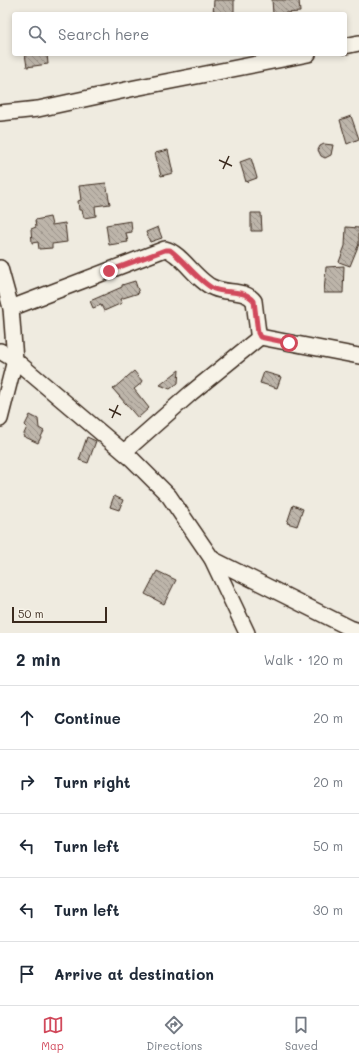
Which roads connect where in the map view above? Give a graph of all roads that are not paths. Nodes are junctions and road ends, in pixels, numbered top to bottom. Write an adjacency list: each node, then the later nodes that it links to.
1 (359, 43): 2 (street)
2 (347, 46)
3 (298, 56): 4 (street)
4 (0, 113)
5 (0, 268): 6 (street)
6 (11, 308): 7 (street); 10 (street)
7 (260, 337): 9 (street); 12 (street)
8 (0, 350): 10 (street)
9 (359, 356)
10 (15, 360): 11 (street); 12 (street)
11 (0, 419)
12 (124, 452): 13 (street)
13 (212, 559): 14 (street); 15 (street)
14 (359, 630)
15 (247, 633)

